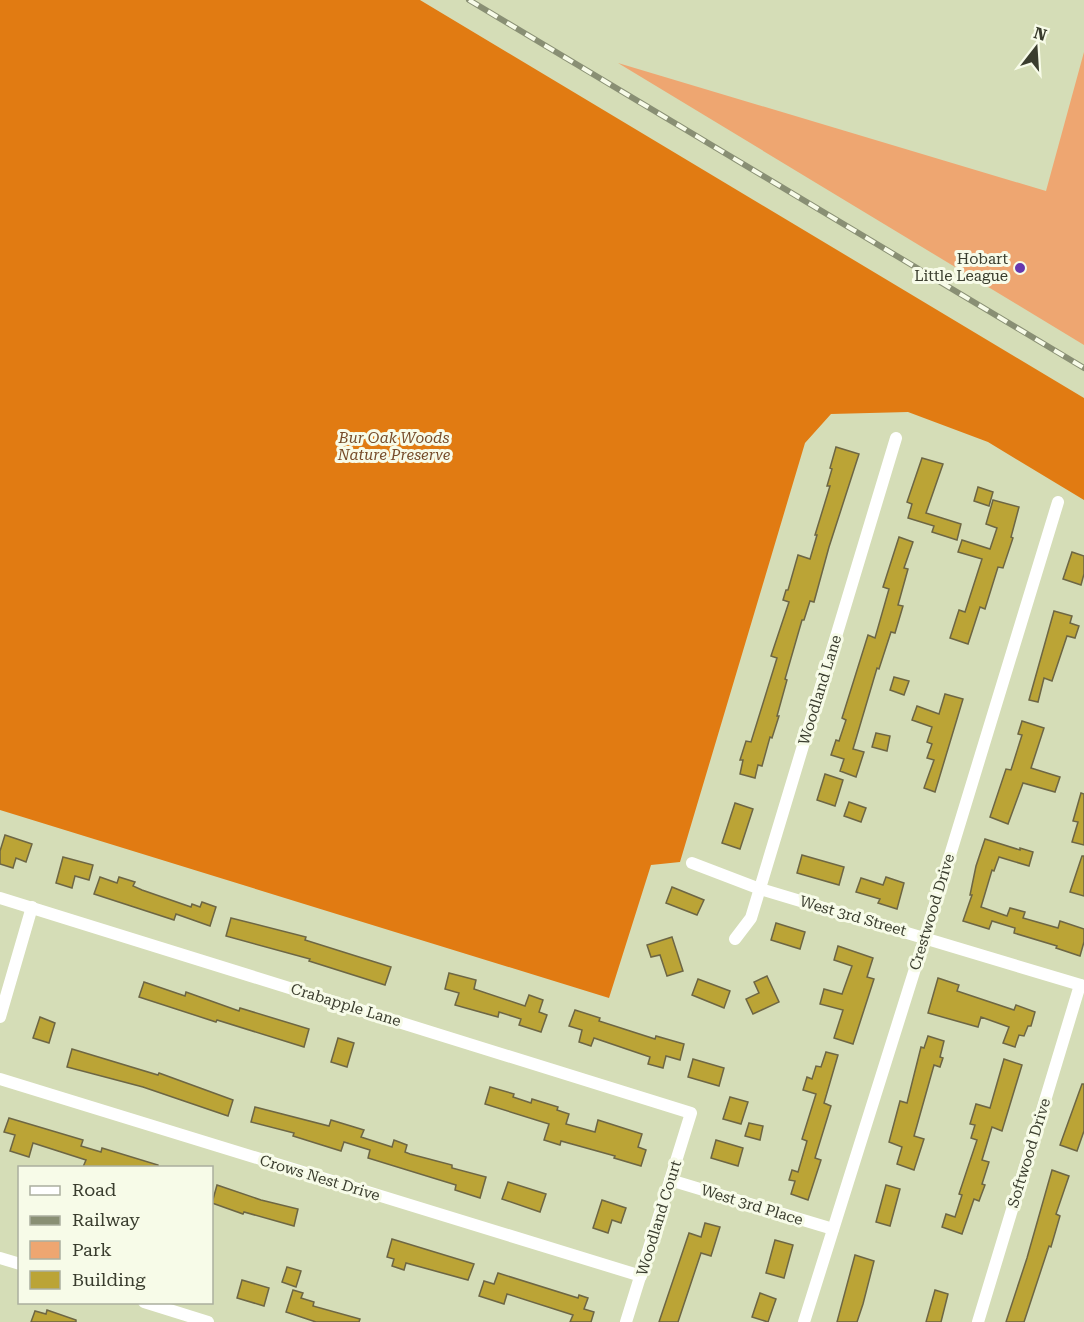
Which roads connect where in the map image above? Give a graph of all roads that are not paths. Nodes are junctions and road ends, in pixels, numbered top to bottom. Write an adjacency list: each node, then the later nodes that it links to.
1 (896, 438): 4 (street, Woodland Lane)
2 (1058, 502): 7 (street, Crestwood Drive)
3 (692, 863): 4 (street, West 3rd Street)
4 (760, 889): 7 (street, West 3rd Street); 8 (street, Woodland Lane)
5 (0, 898): 6 (street, Crabapple Lane)
6 (32, 907): 10 (street); 12 (street, Crabapple Lane)
7 (925, 937): 9 (street, West 3rd Street); 14 (street, Crestwood Drive)
8 (735, 939)
9 (1082, 985): 22 (street, Softwood Drive)
10 (0, 1017)
11 (0, 1079): 17 (street, Crows Nest Drive)
12 (691, 1113): 13 (street, Woodland Court)
13 (670, 1180): 14 (street, West 3rd Place); 17 (street, Woodland Court)
14 (833, 1229): 21 (street, Crestwood Drive)
15 (0, 1258): 16 (street)
16 (18, 1263)
17 (641, 1276): 20 (street, Woodland Court)
18 (150, 1304): 19 (street)
19 (208, 1322)
20 (626, 1322)
21 (804, 1322)
22 (978, 1322)

